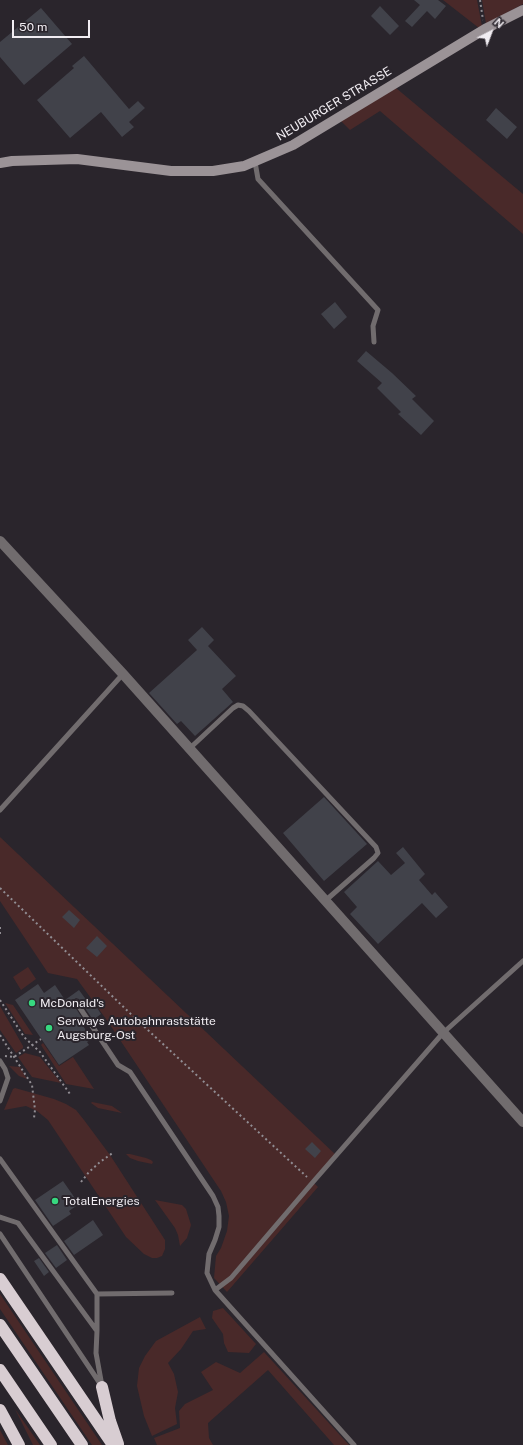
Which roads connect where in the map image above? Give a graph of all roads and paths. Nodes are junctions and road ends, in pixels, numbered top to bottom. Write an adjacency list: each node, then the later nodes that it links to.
1 (480, 0): 3 (path)
2 (523, 10): 3 (street, NEUBURGER STRASSE)
3 (485, 29): 4 (street, NEUBURGER STRASSE)
4 (255, 162): 5 (street, NEUBURGER STRASSE); 6 (lane)
5 (0, 163)
6 (374, 342)
7 (0, 541): 8 (street)
8 (123, 674): 9 (street); 10 (lane)
9 (189, 749): 12 (street); 12 (lane)
10 (0, 810)
11 (0, 888): 32 (path)
12 (325, 901): 18 (street)
13 (0, 927): 14 (path)
14 (0, 937)
15 (523, 961): 18 (lane)
16 (0, 1000): 21 (path)
17 (76, 1002): 36 (lane)
18 (443, 1033): 28 (street); 32 (lane)
19 (0, 1035): 23 (path)
20 (41, 1039): 21 (path)
21 (32, 1045): 23 (path); 25 (path)
22 (0, 1056): 23 (path)
23 (14, 1057): 27 (path)
24 (0, 1061): 26 (lane)
25 (70, 1094)
26 (0, 1101)
27 (34, 1118)
28 (523, 1122)
29 (114, 1152): 31 (path)
30 (0, 1159): 38 (lane)
31 (81, 1182)
32 (313, 1182): 36 (lane)
33 (0, 1217): 40 (lane)
34 (0, 1234): 42 (lane)
35 (0, 1279): 47 (highway)
36 (215, 1290): 49 (lane)
37 (172, 1293): 38 (lane)
38 (97, 1294): 40 (lane)
39 (0, 1325): 46 (highway)
40 (97, 1331): 42 (lane)
41 (0, 1370): 45 (highway)
42 (102, 1387): 48 (highway)
43 (0, 1410): 44 (highway)
44 (19, 1445)
45 (51, 1445)
46 (82, 1445)
47 (113, 1445)
48 (118, 1445)
49 (354, 1445)

